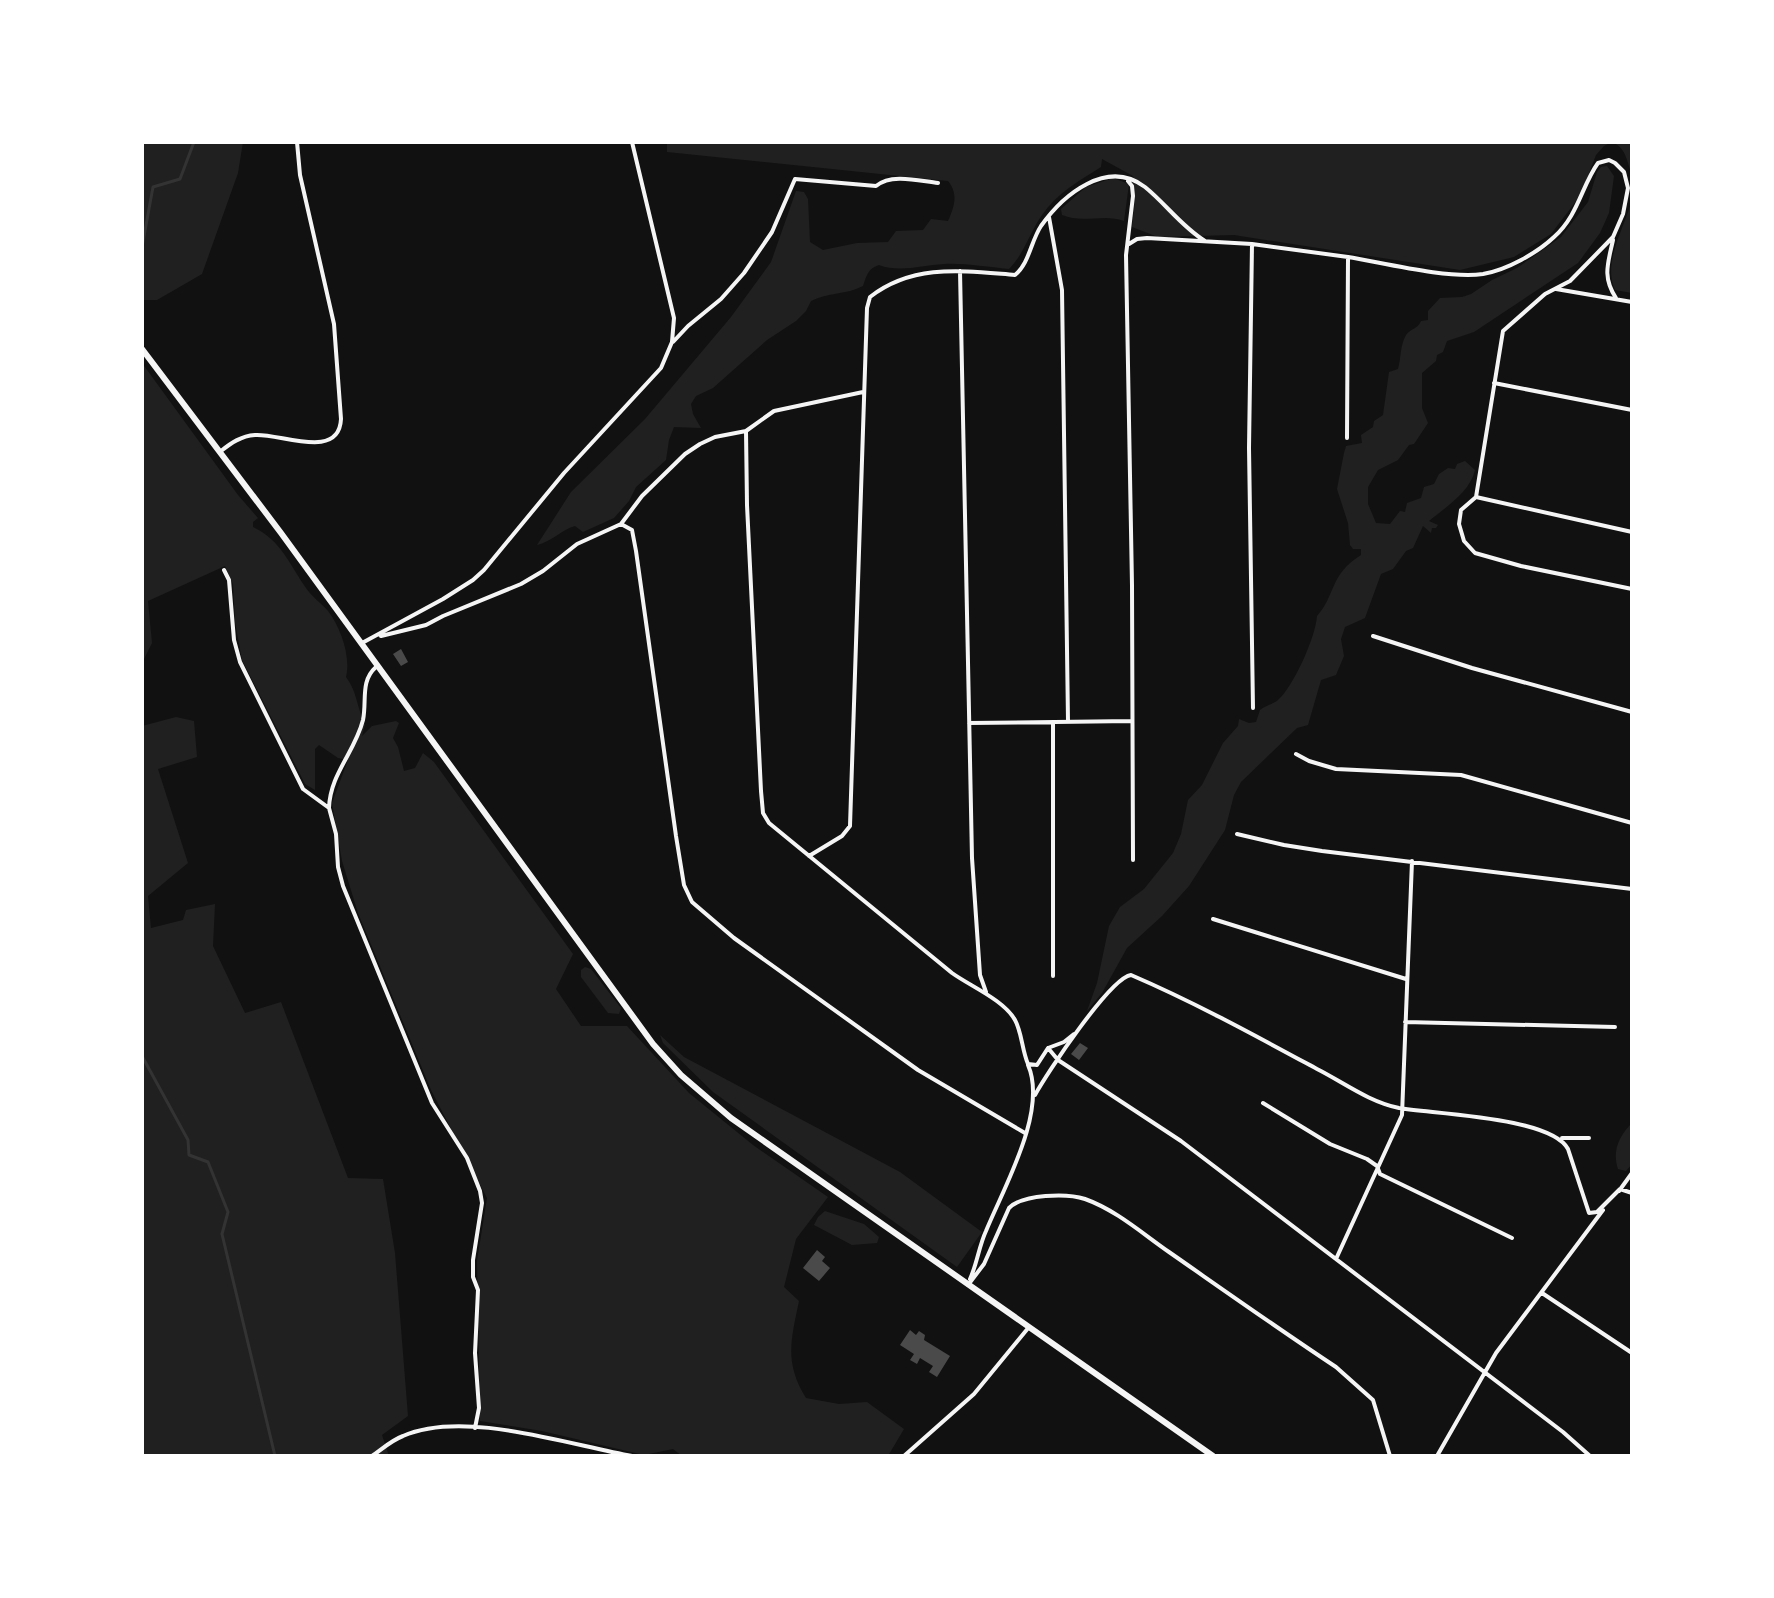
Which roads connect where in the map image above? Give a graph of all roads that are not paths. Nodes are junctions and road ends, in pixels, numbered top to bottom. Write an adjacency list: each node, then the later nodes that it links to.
1 (297, 142): 22 (street)
2 (632, 142): 15 (street)
3 (1127, 179): 5 (street); 7 (street); 9 (street)
4 (938, 183): 15 (street)
5 (1049, 217): 11 (street); 33 (street)
6 (1613, 237): 10 (street); 12 (street); 13 (street)
7 (1205, 241): 8 (street); 9 (street)
8 (1252, 244): 10 (street); 31 (street)
9 (1127, 246): 34 (street)
10 (1348, 257): 21 (street)
11 (960, 271): 18 (street); 35 (street)
12 (1554, 288): 13 (street); 17 (street)
13 (1616, 298): 14 (street)
14 (1632, 302)
15 (672, 342): 29 (street)
16 (142, 349): 22 (main road)
17 (1494, 383): 19 (street); 23 (street)
18 (863, 392): 20 (street); 41 (street)
19 (1632, 410)
20 (746, 431): 24 (street); 41 (street)
21 (1347, 438)
22 (218, 452): 29 (main road)
23 (1476, 497): 25 (street); 27 (street)
24 (621, 524): 29 (street); 58 (street)
25 (1632, 532)
26 (224, 570): 38 (street)
27 (1632, 589)
28 (1373, 636): 32 (street)
29 (360, 644): 30 (main road)
30 (376, 667): 38 (street); 67 (main road)
31 (1253, 708)
32 (1632, 712)
33 (1068, 721): 34 (street); 36 (street)
34 (1132, 721): 42 (street)
35 (969, 723): 36 (street); 48 (street)
36 (1053, 723): 46 (street)
37 (1296, 754): 39 (street)
38 (329, 808): 72 (street)
39 (1632, 823)
40 (1237, 834): 43 (street)
41 (809, 856): 48 (street)
42 (1133, 860)
43 (1412, 861): 44 (street); 47 (street)
44 (1632, 889)
45 (1213, 919): 47 (street)
46 (1053, 976)
47 (1406, 979): 49 (street)
48 (987, 994): 54 (street)
49 (1405, 1022): 51 (street); 57 (street)
50 (1084, 1024): 52 (street); 53 (street); 57 (street)
51 (1615, 1027)
52 (1048, 1048): 53 (street); 54 (street)
53 (1058, 1060): 55 (street); 66 (street)
54 (1028, 1064): 55 (street)
55 (1035, 1095): 58 (street)
56 (1263, 1103): 61 (street)
57 (1401, 1108): 59 (street); 61 (street)
58 (1025, 1133): 67 (street)
59 (1560, 1138): 60 (street); 63 (street)
60 (1589, 1138)
61 (1377, 1166): 65 (street); 66 (street)
62 (1632, 1173): 63 (street)
63 (1620, 1189): 64 (street); 68 (street)
64 (1632, 1193)
65 (1512, 1238)
66 (1336, 1259): 71 (street)
67 (968, 1285): 69 (main road); 77 (street)
68 (1542, 1293): 70 (street); 71 (street)
69 (1029, 1327): 75 (street); 76 (main road)
70 (1632, 1353)
71 (1484, 1373): 78 (street); 79 (street)
72 (475, 1428): 73 (street); 74 (street)
73 (372, 1456)
74 (632, 1456)
75 (904, 1456)
76 (1213, 1456)
77 (1390, 1456)
78 (1437, 1456)
79 (1590, 1456)

